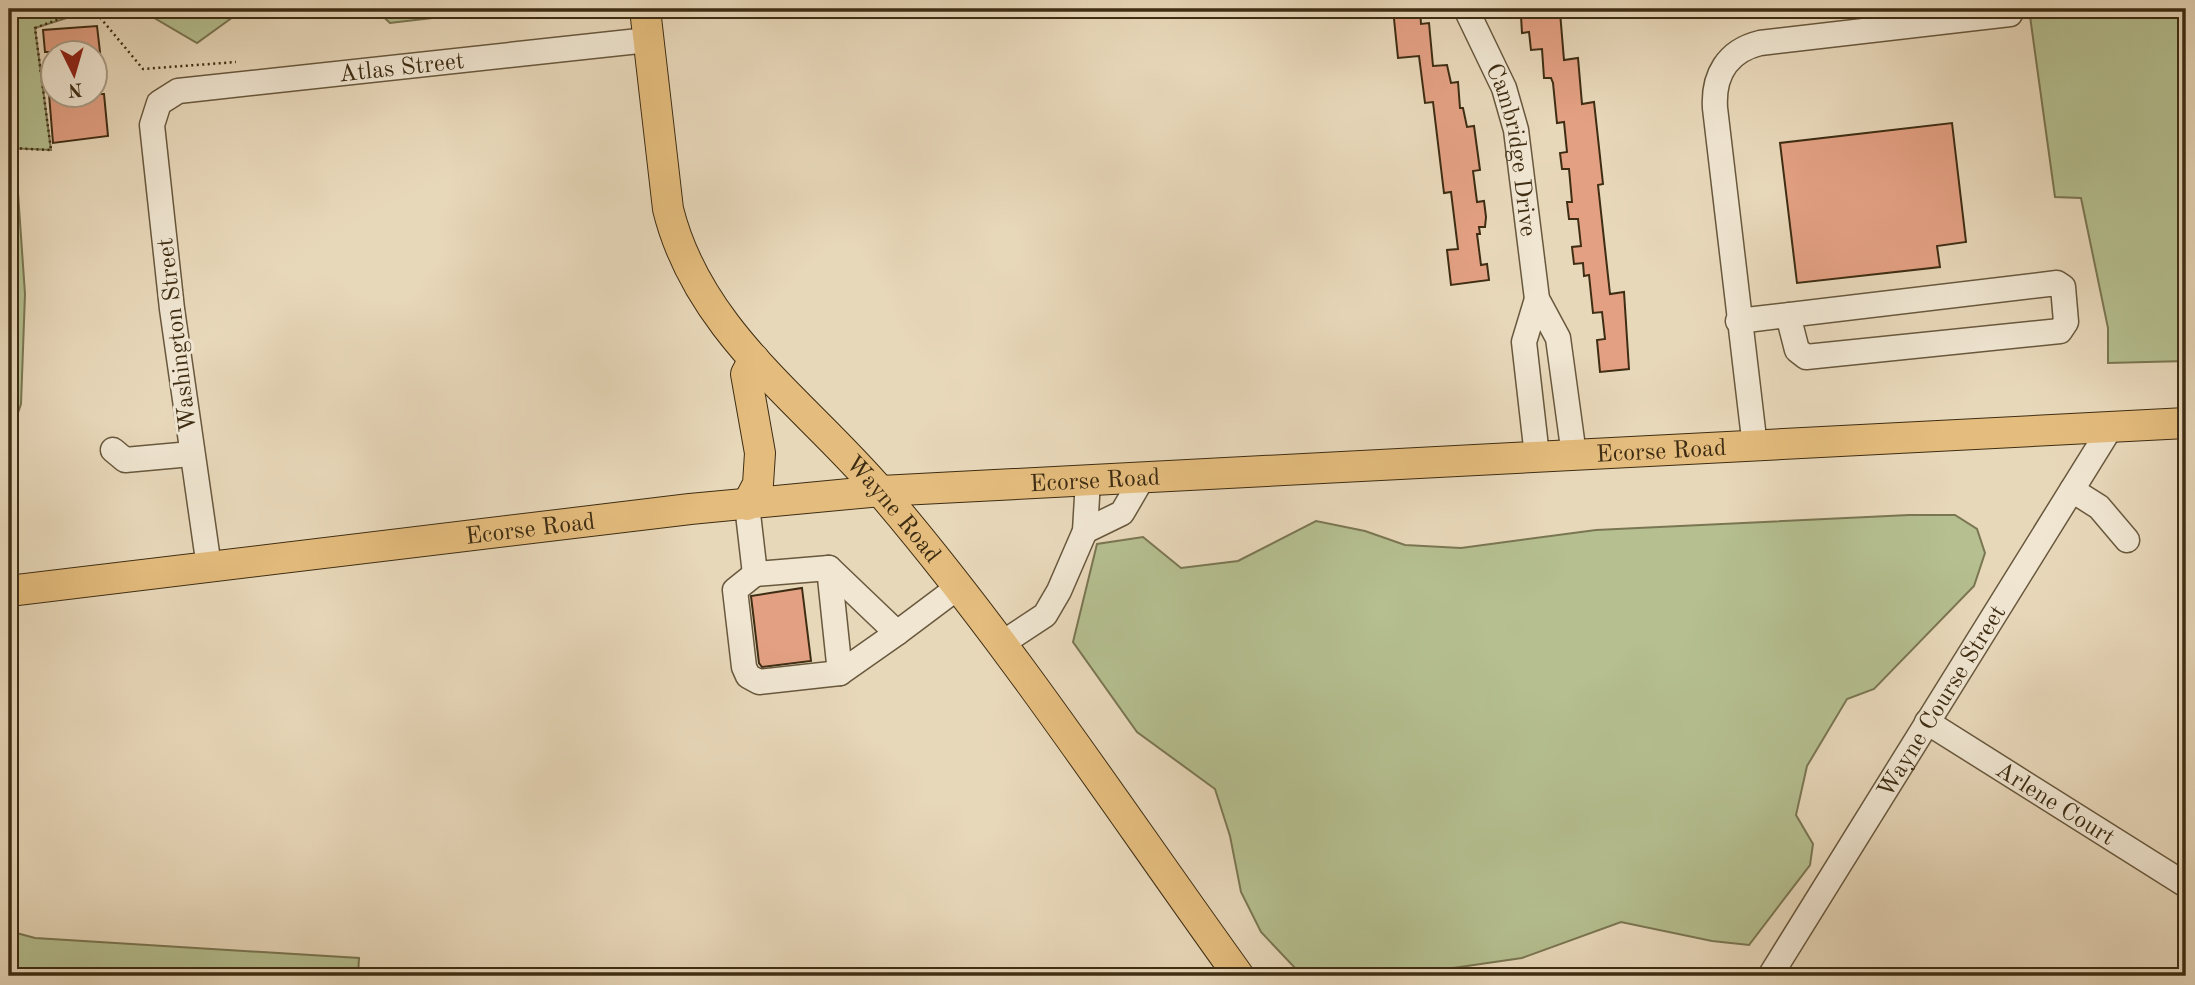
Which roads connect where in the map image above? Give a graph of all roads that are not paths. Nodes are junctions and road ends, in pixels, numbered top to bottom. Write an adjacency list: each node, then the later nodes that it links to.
1 (645, 9): 4 (main road, Wayne Road)
2 (1466, 9): 6 (street, Cambridge Drive)
3 (2010, 14): 8 (street)
4 (648, 40): 5 (street, Atlas Street); 9 (main road, Wayne Road)
5 (159, 103): 14 (street, Washington Street)
6 (1537, 299): 15 (street, Cambridge Drive); 16 (street, Cambridge Drive)
7 (1788, 315): 7 (street); 8 (street)
8 (1738, 321): 12 (street)
9 (754, 359): 20 (main road, Wayne Road); 21 (main road)
10 (2186, 423): 11 (main road, Ecorse Road)
11 (2111, 427): 12 (main road, Ecorse Road); 19 (street, Wayne Course Street)
12 (1755, 447): 15 (main road, Ecorse Road)
13 (113, 450): 14 (street)
14 (191, 454): 24 (street, Washington Street)
15 (1574, 455): 16 (main road, Ecorse Road)
16 (1537, 456): 17 (main road, Ecorse Road)
17 (1143, 477): 18 (main road, Ecorse Road); 22 (street)
18 (1088, 480): 20 (main road, Ecorse Road); 22 (street)
19 (2072, 490): 23 (street); 32 (street, Wayne Course Street)
20 (881, 491): 21 (main road, Ecorse Road); 27 (main road, Wayne Road)
21 (747, 505): 24 (main road, Ecorse Road); 26 (street)
22 (1084, 531): 30 (street)
23 (2127, 540)
24 (209, 568): 28 (main road, Ecorse Road)
25 (829, 568): 26 (street); 29 (street); 31 (street)
26 (755, 574): 31 (street)
27 (957, 588): 29 (street); 30 (main road, Wayne Road)
28 (9, 591)
29 (897, 633): 31 (street)
30 (1000, 644): 34 (main road, Wayne Road)
31 (839, 673)
32 (1927, 722): 33 (street, Arlene Court); 35 (street, Wayne Course Street)
33 (2186, 885)
34 (1239, 976)
35 (1770, 976)

